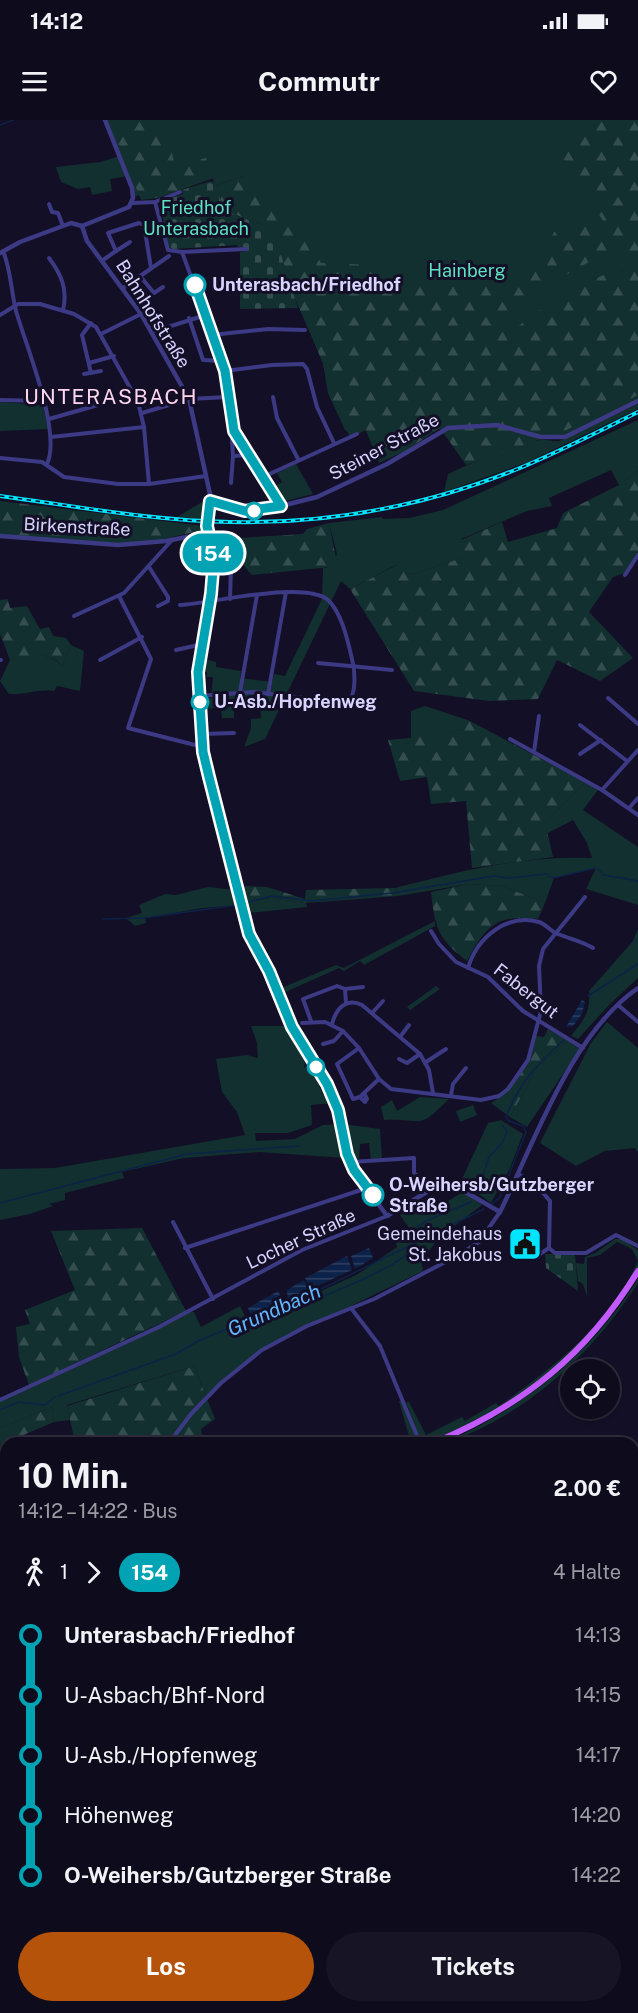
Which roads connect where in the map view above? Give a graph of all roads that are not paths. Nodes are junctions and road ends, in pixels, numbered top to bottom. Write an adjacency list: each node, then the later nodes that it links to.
1 (105, 120): 4 (street)
2 (180, 192): 3 (street)
3 (155, 202): 4 (street); 12 (street)
4 (132, 203): 7 (street)
5 (49, 204): 6 (street)
6 (63, 226): 7 (street); 11 (street)
7 (82, 226): 15 (street, Bahnhofstraße)
8 (130, 242): 10 (street)
9 (246, 249): 12 (street)
10 (116, 251): 15 (street); 16 (street)
11 (2, 252): 20 (street)
12 (182, 252): 24 (street)
13 (169, 256): 16 (street)
14 (49, 258): 21 (street)
15 (103, 260): 19 (street, Bahnhofstraße)
16 (152, 268): 17 (street)
17 (140, 276): 18 (street); 19 (street)
18 (163, 287)
19 (123, 288): 22 (street, Bahnhofstraße)
20 (15, 306): 21 (street); 23 (street); 43 (street)
21 (63, 310): 26 (street)
22 (141, 314): 28 (street, Bahnhofstraße); 29 (street)
23 (0, 315)
24 (206, 315): 25 (street); 30 (street)
25 (189, 318): 28 (street); 32 (street)
26 (91, 323): 29 (street); 33 (street)
27 (305, 330): 30 (street)
28 (152, 332): 40 (street, Bahnhofstraße)
29 (101, 334): 31 (street)
30 (211, 335): 32 (street)
31 (114, 356): 33 (street); 45 (street)
32 (222, 361): 35 (street)
33 (89, 363): 36 (street)
34 (101, 371): 36 (street)
35 (225, 371): 39 (street); 51 (street)
36 (91, 373): 37 (street)
37 (84, 374)
38 (273, 397): 55 (street)
39 (228, 398): 40 (street); 48 (street)
40 (189, 399): 45 (street); 57 (street, Bahnhofstraße)
41 (0, 400): 43 (street)
42 (638, 400): 62 (street, Steiner Straße)
43 (43, 401): 46 (street)
44 (98, 405): 46 (street)
45 (142, 413): 47 (street)
46 (49, 419): 50 (street)
47 (144, 427): 50 (street); 60 (street)
48 (236, 434): 52 (street); 53 (street)
49 (357, 434): 51 (street)
50 (51, 437): 56 (street)
51 (334, 443): 55 (street)
52 (249, 454): 53 (street); 58 (street)
53 (233, 456): 59 (street)
54 (0, 458): 56 (street)
55 (298, 459): 58 (street)
56 (47, 464): 60 (street)
57 (206, 476): 60 (street); 61 (street, Bahnhofstraße)
58 (263, 477): 62 (street)
59 (231, 483)
60 (149, 484)
61 (210, 501): 62 (street, Steiner Straße); 63 (street, Bahnhofstraße)
62 (281, 506)
63 (208, 533): 65 (street, Birkenstraße); 74 (street, Bahnhofstraße)
64 (0, 536): 65 (street, Birkenstraße)
65 (173, 539): 67 (street)
66 (638, 555): 69 (street)
67 (149, 567): 72 (street); 76 (street)
68 (231, 567): 73 (street)
69 (625, 575)
70 (286, 592): 71 (street); 83 (street); 86 (street)
71 (256, 595): 73 (street); 85 (street)
72 (119, 596): 77 (street); 78 (street)
73 (230, 599): 74 (street)
74 (210, 602): 75 (street); 79 (street, Bahnhofstraße)
75 (180, 605)
76 (158, 606)
77 (74, 616)
78 (142, 638): 81 (street); 96 (street)
79 (202, 644): 80 (street); 87 (street, Bahnhofstraße)
80 (176, 650)
81 (99, 660)
82 (318, 663): 83 (street)
83 (354, 666): 84 (street); 86 (street)
84 (392, 670)
85 (240, 692): 86 (street); 87 (street)
86 (268, 694)
87 (199, 696): 93 (street, Bahnhofstraße)
88 (608, 698): 90 (street)
89 (539, 716): 98 (street)
90 (638, 724)
91 (580, 725): 95 (street)
92 (234, 733): 93 (street)
93 (202, 734): 96 (street, Bahnhofstraße)
94 (510, 739): 98 (street)
95 (601, 740): 99 (street); 100 (street)
96 (203, 747): 136 (street, Bahnhofstraße)
97 (638, 750): 100 (street)
98 (534, 752): 101 (street)
99 (580, 754)
100 (627, 761): 101 (street)
101 (602, 790): 103 (street)
102 (638, 798): 103 (street)
103 (629, 807): 104 (street)
104 (638, 815)
105 (585, 897): 107 (street)
106 (431, 931): 109 (street, Fabergut)
107 (554, 932): 108 (street); 109 (street); 117 (street)
108 (593, 948)
109 (468, 968): 117 (street, Fabergut)
110 (363, 987): 112 (street)
111 (638, 988): 115 (street)
112 (345, 989): 114 (street); 118 (street)
113 (383, 1001): 116 (street)
114 (346, 1003): 116 (street); 121 (street)
115 (617, 1004): 119 (street); 127 (street)
116 (372, 1013): 124 (street)
117 (538, 1020): 127 (street, Fabergut); 135 (street)
118 (311, 1021): 120 (street); 121 (street)
119 (638, 1022)
120 (302, 1023)
121 (332, 1024): 123 (street)
122 (409, 1025): 124 (street)
123 (343, 1031): 125 (street); 126 (street)
124 (400, 1037): 129 (street)
125 (323, 1044)
126 (359, 1048): 133 (street); 133 (street)
127 (583, 1048): 137 (street)
128 (446, 1049): 131 (street)
129 (420, 1054): 130 (street); 131 (street)
130 (399, 1059)
131 (426, 1062): 134 (street)
132 (466, 1068): 135 (street)
133 (378, 1079): 134 (street)
134 (433, 1093): 135 (street)
135 (451, 1095)
136 (351, 1162): 138 (street, Bahnhofstraße); 139 (street)
137 (518, 1174): 140 (street); 145 (street)
138 (368, 1188): 141 (street, Bahnhofstraße); 144 (street)
139 (430, 1190): 140 (street); 141 (street, Locher Straße)
140 (500, 1212): 149 (street)
141 (387, 1216): 148 (street, Locher Straße)
142 (173, 1222): 144 (street)
143 (638, 1246): 145 (street)
144 (185, 1248): 148 (street)
145 (549, 1248): 146 (street)
146 (534, 1258)
147 (638, 1271): 153 (main road)
148 (213, 1299): 150 (street, Locher Straße)
149 (351, 1308): 151 (street); 152 (street)
150 (0, 1400)
151 (174, 1437)
152 (418, 1437)
153 (446, 1437)

